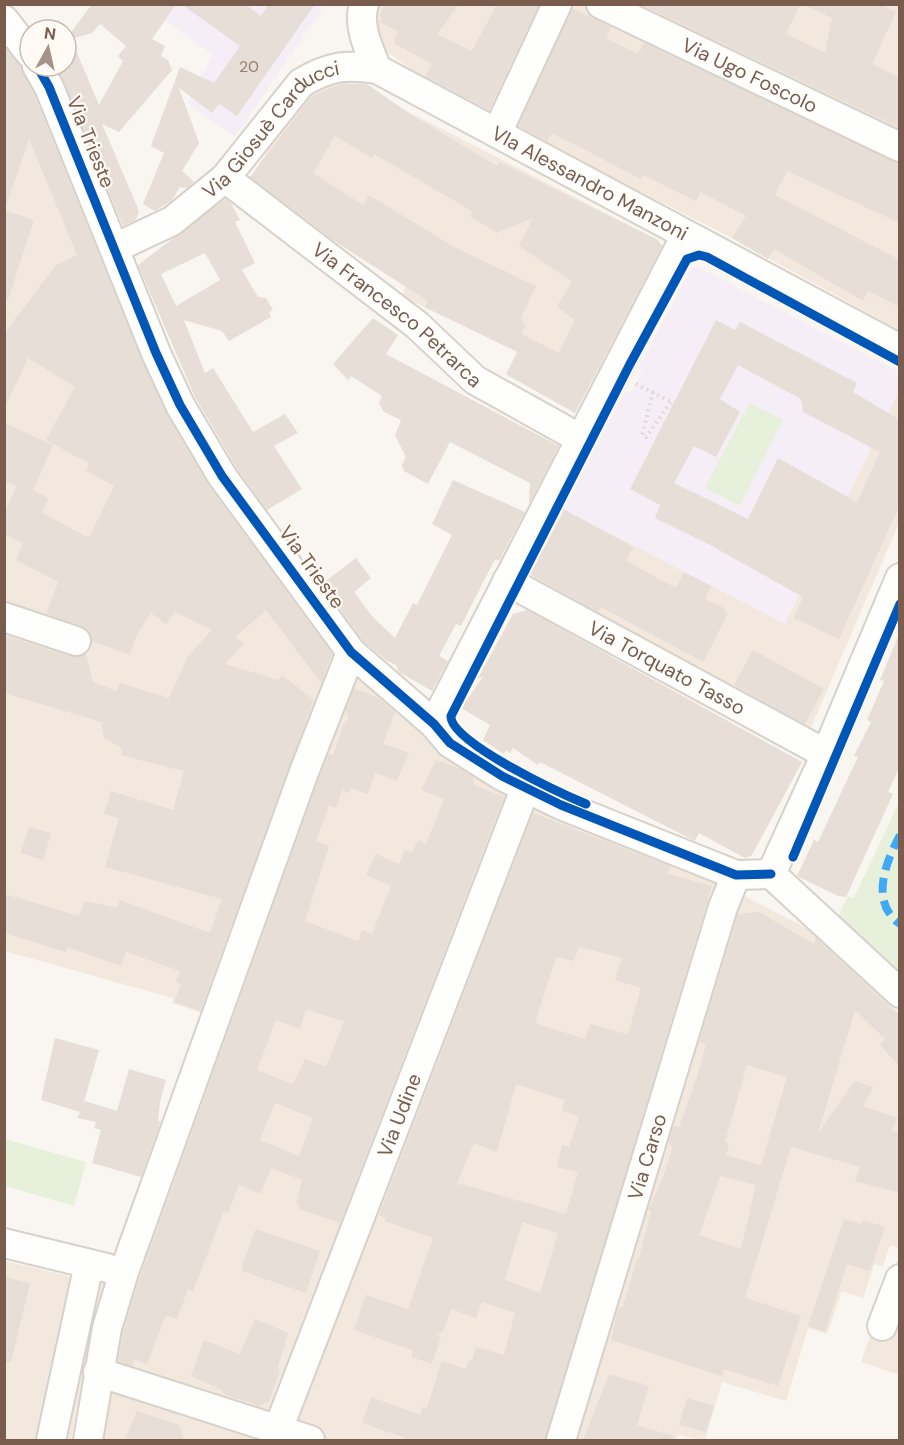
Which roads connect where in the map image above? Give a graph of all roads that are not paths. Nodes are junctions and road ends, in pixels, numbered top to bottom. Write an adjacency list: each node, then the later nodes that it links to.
1 (364, 4): 6 (street, Via Giosuè Carducci)
2 (556, 4): 8 (street)
3 (601, 4): 9 (street, Via Ugo Foscolo)
4 (4, 20): 5 (street)
5 (18, 37)
6 (377, 69): 8 (street, VIa Alessandro Manzoni); 10 (street, Via Giosuè Carducci)
7 (44, 78): 12 (street, Via Trieste)
8 (497, 133): 11 (street, VIa Alessandro Manzoni)
9 (900, 147)
10 (225, 178): 12 (street, Via Giosuè Carducci); 14 (street, Via Francesco Petrarca)
11 (686, 235): 13 (street, VIa Alessandro Manzoni); 14 (street)
12 (115, 248): 19 (street, Via Trieste)
13 (900, 350)
14 (579, 438): 16 (street)
15 (900, 578): 21 (street)
16 (507, 581): 20 (street); 21 (street, Via Torquato Tasso)
17 (4, 617): 18 (street)
18 (76, 641)
19 (351, 652): 20 (street, Via Trieste); 28 (street)
20 (434, 724): 22 (street, Via Trieste)
21 (826, 754): 23 (street)
22 (525, 789): 24 (street, Via Trieste); 32 (street, Via Udine)
23 (771, 873): 24 (street, Via Trieste); 25 (street)
24 (736, 875): 36 (street, Via Carso)
25 (900, 993)
26 (4, 1243): 27 (street)
27 (89, 1263): 28 (street); 33 (street)
28 (124, 1272): 31 (street)
29 (900, 1279): 30 (street)
30 (882, 1326)
31 (98, 1372): 32 (street); 34 (street)
32 (276, 1435): 35 (street)
33 (51, 1440)
34 (88, 1440)
35 (310, 1440)
36 (561, 1440)

